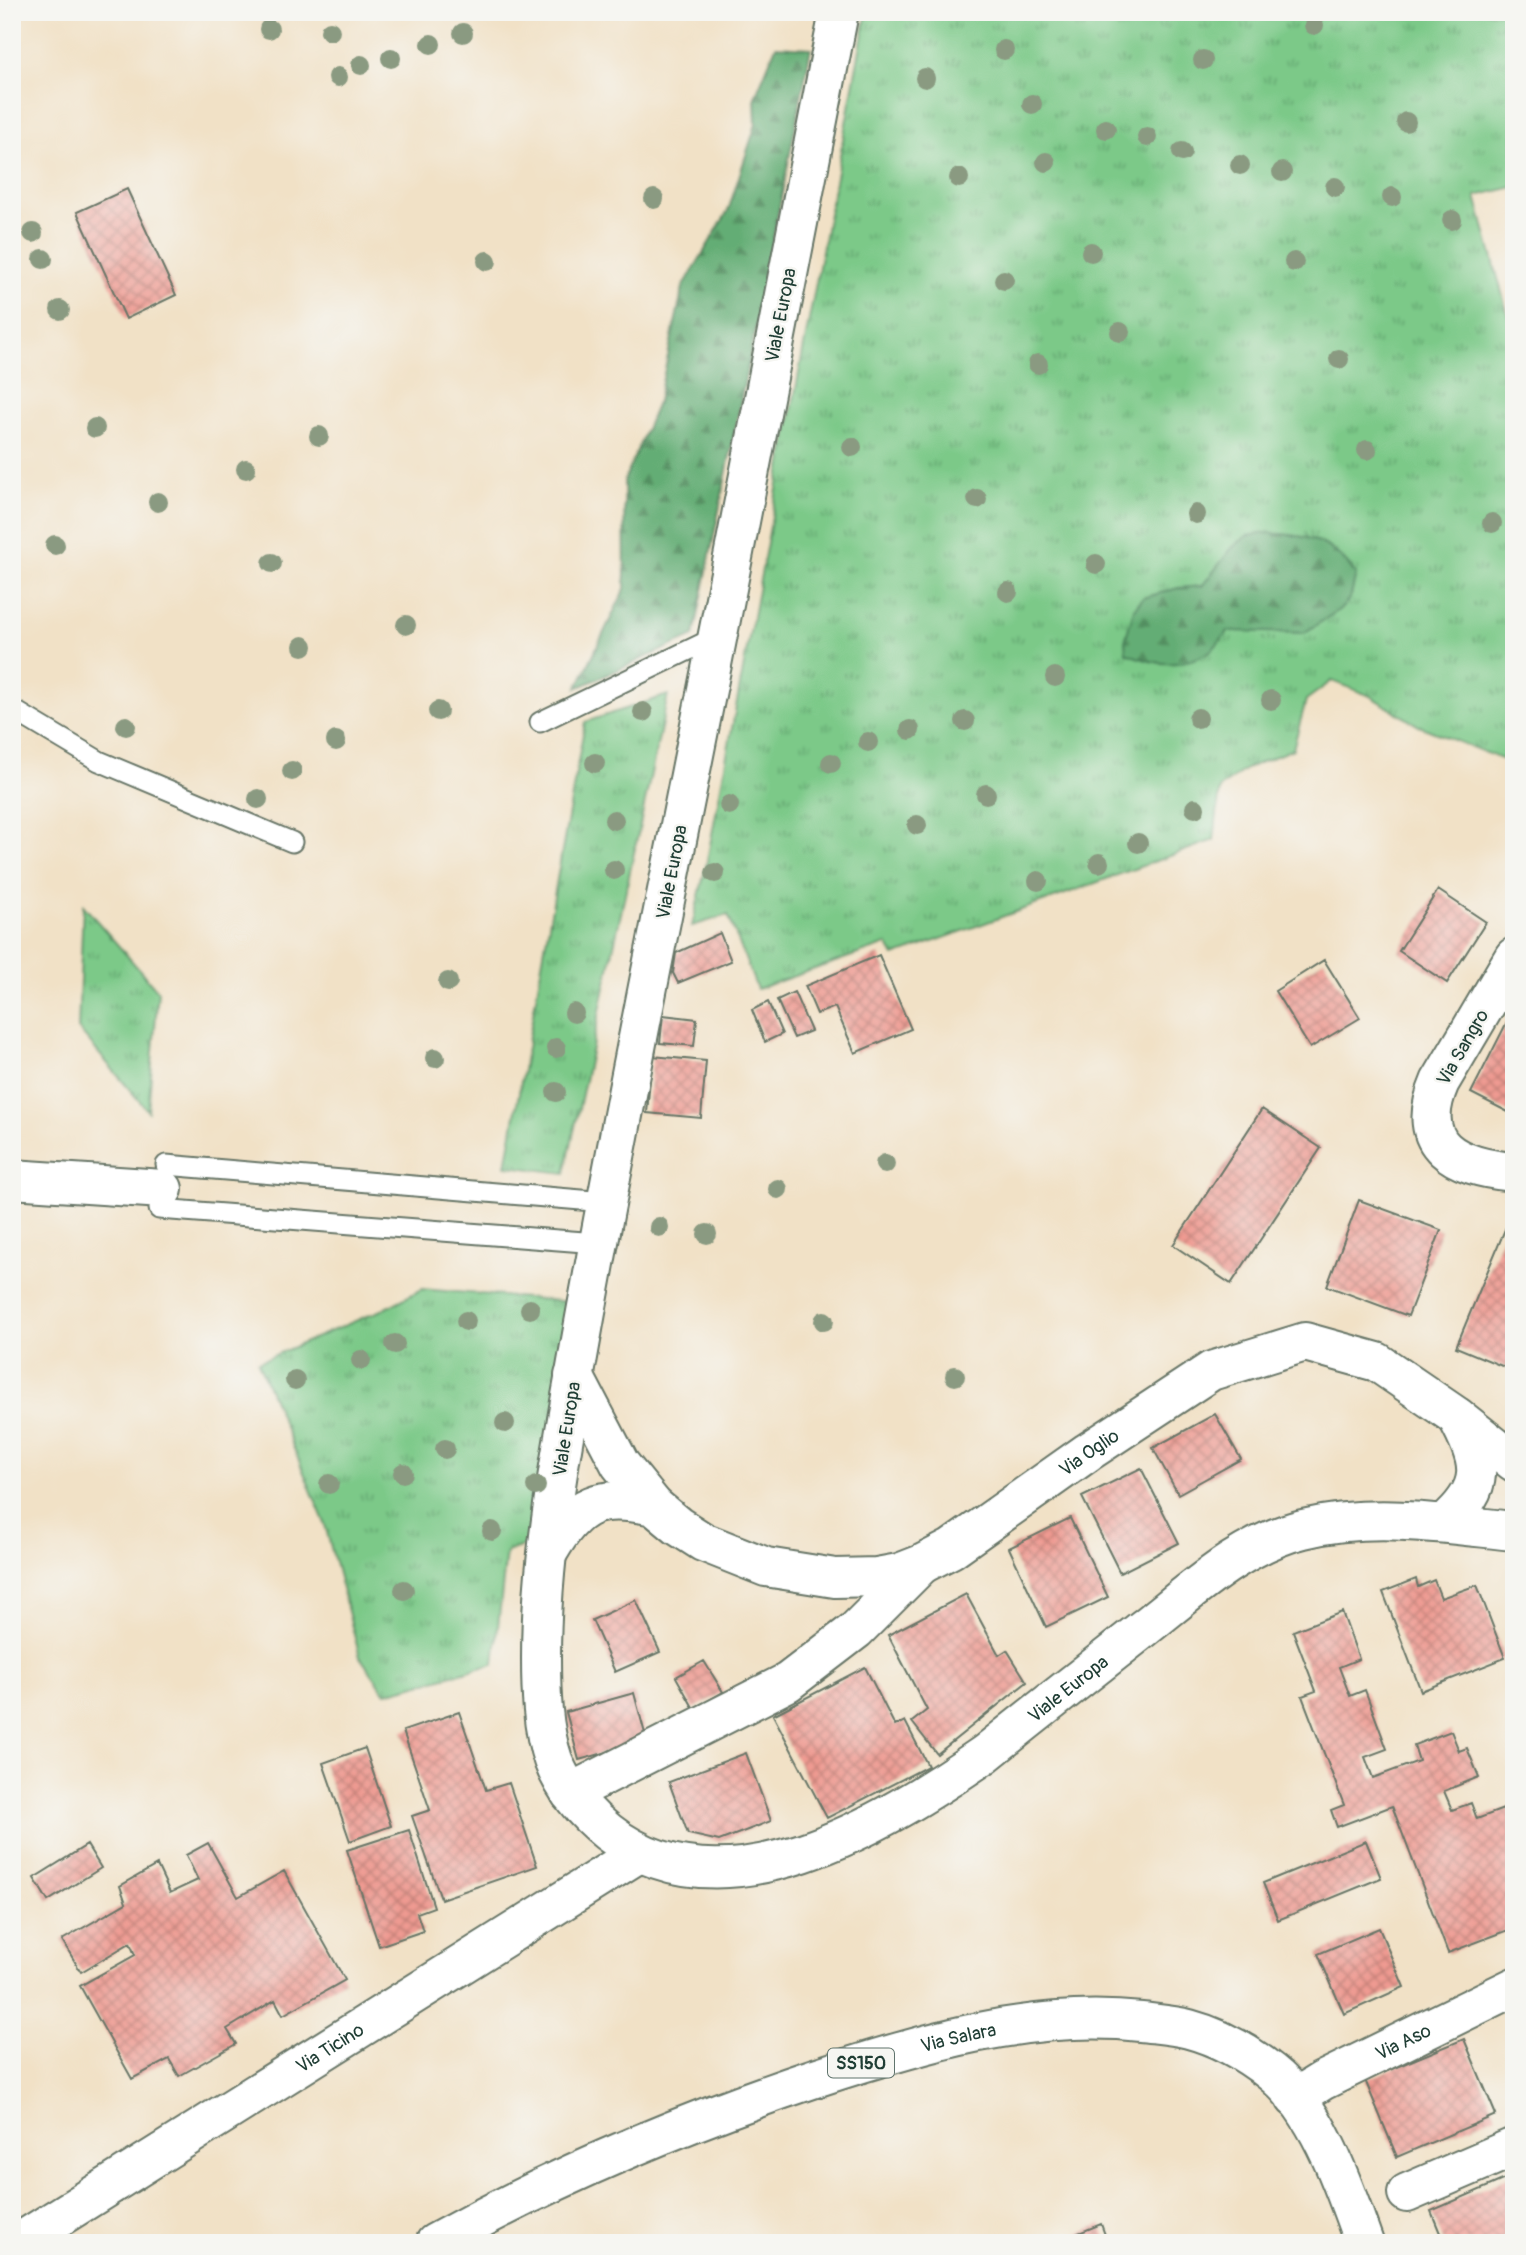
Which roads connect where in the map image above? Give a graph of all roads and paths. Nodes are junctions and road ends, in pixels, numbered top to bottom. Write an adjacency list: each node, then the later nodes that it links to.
1 (839, 12): 2 (street, Viale Europa)
2 (718, 636): 4 (lane); 10 (street, Viale Europa)
3 (12, 709): 5 (lane)
4 (540, 722)
5 (292, 842)
6 (1514, 957): 7 (street, Via Sangro)
7 (1514, 1172)
8 (12, 1179): 9 (street)
9 (163, 1188): 10 (lane); 11 (lane)
10 (605, 1202): 11 (street, Viale Europa)
11 (597, 1244): 12 (street, Viale Europa)
12 (574, 1376): 15 (street, Via Oglio); 18 (street, Viale Europa)
13 (1456, 1416): 14 (street, Via Oglio); 16 (street); 19 (street, Via Oglio)
14 (1514, 1462)
15 (654, 1506): 18 (street); 19 (street, Via Oglio)
16 (1445, 1522): 17 (street, Viale Europa); 21 (street, Viale Europa)
17 (1514, 1531)
18 (547, 1554): 20 (street, Viale Europa)
19 (922, 1564): 20 (street)
20 (570, 1793): 21 (street, Viale Europa)
21 (639, 1853): 26 (street, Via Ticino)
22 (1514, 1987): 23 (street, Via Aso)
23 (1296, 2098): 27 (street, Via Salara / SS150); 28 (street, Via Salara / SS150)
24 (1514, 2147): 25 (street)
25 (1407, 2193)
26 (18, 2243)
27 (435, 2243)
28 (1364, 2243)

